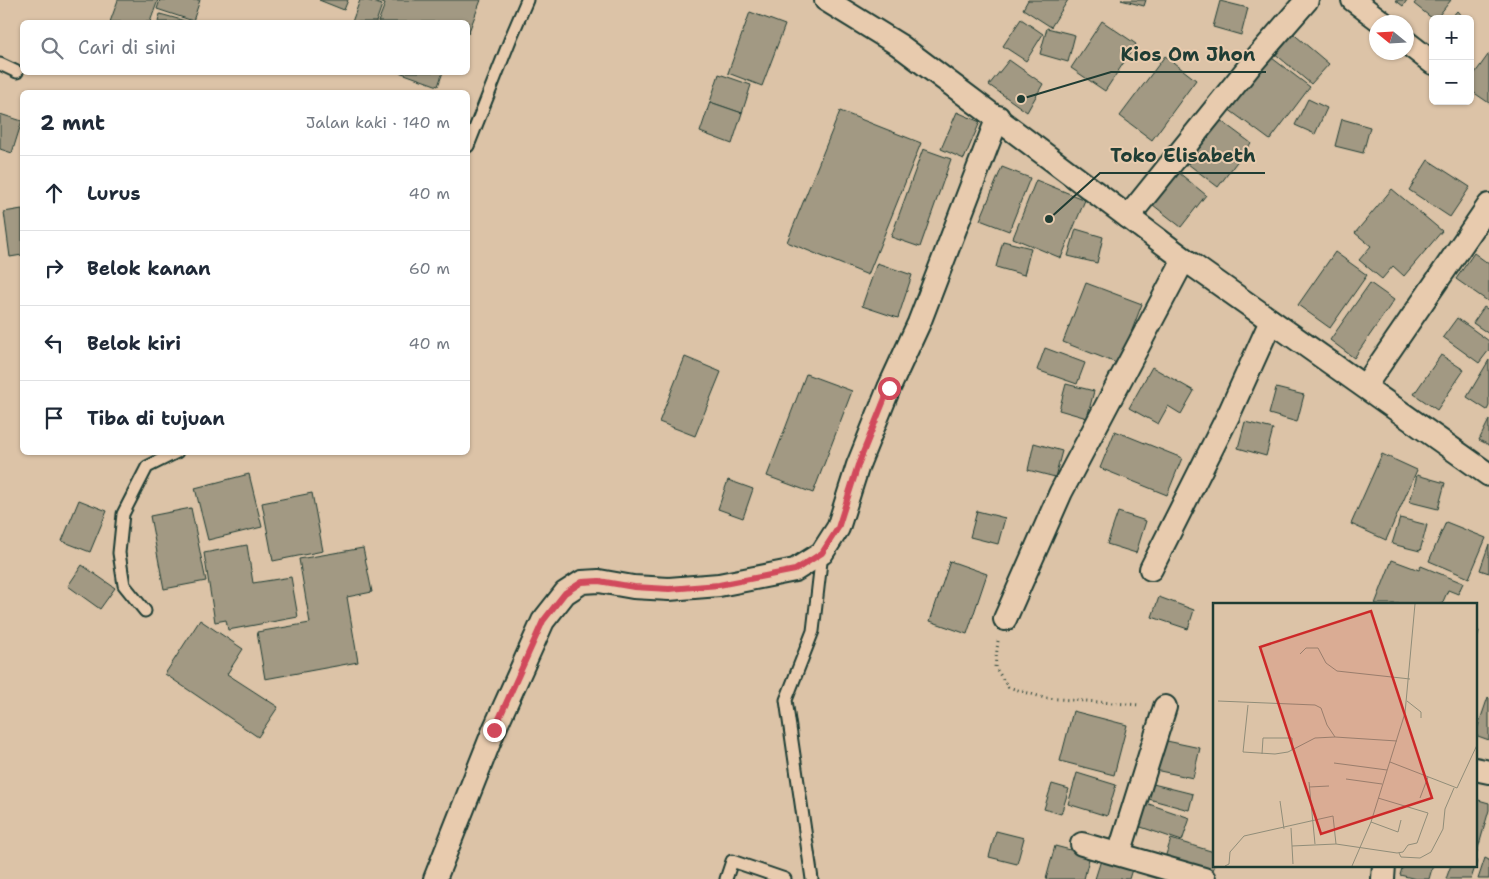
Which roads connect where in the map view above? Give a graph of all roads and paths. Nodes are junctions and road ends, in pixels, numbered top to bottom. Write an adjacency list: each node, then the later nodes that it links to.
1 (527, 0): 11 (lane)
2 (826, 0): 10 (street)
3 (1307, 0): 13 (street)
4 (1353, 0): 5 (street)
5 (1373, 15)
6 (1414, 48): 7 (street)
7 (1429, 60)
8 (0, 64): 9 (lane)
9 (17, 72)
10 (998, 117): 13 (street); 19 (street)
11 (470, 141)
12 (1489, 205): 16 (street)
13 (1128, 218): 14 (street)
14 (1184, 259): 15 (street); 22 (street)
15 (1271, 321): 16 (street); 20 (street)
16 (1365, 386): 18 (street)
17 (171, 455): 21 (lane)
18 (1489, 475)
19 (822, 553): 29 (street); 32 (lane)
20 (1151, 569)
21 (145, 610)
22 (1006, 619): 23 (path)
23 (1165, 707): 27 (street)
24 (1476, 769): 25 (street)
25 (1489, 772)
26 (1082, 844): 27 (street)
27 (1119, 854): 33 (street)
28 (1384, 866): 34 (street)
29 (435, 879)
30 (726, 879): 31 (lane)
31 (785, 879)
32 (812, 879)
33 (1204, 879)
34 (1383, 879)

